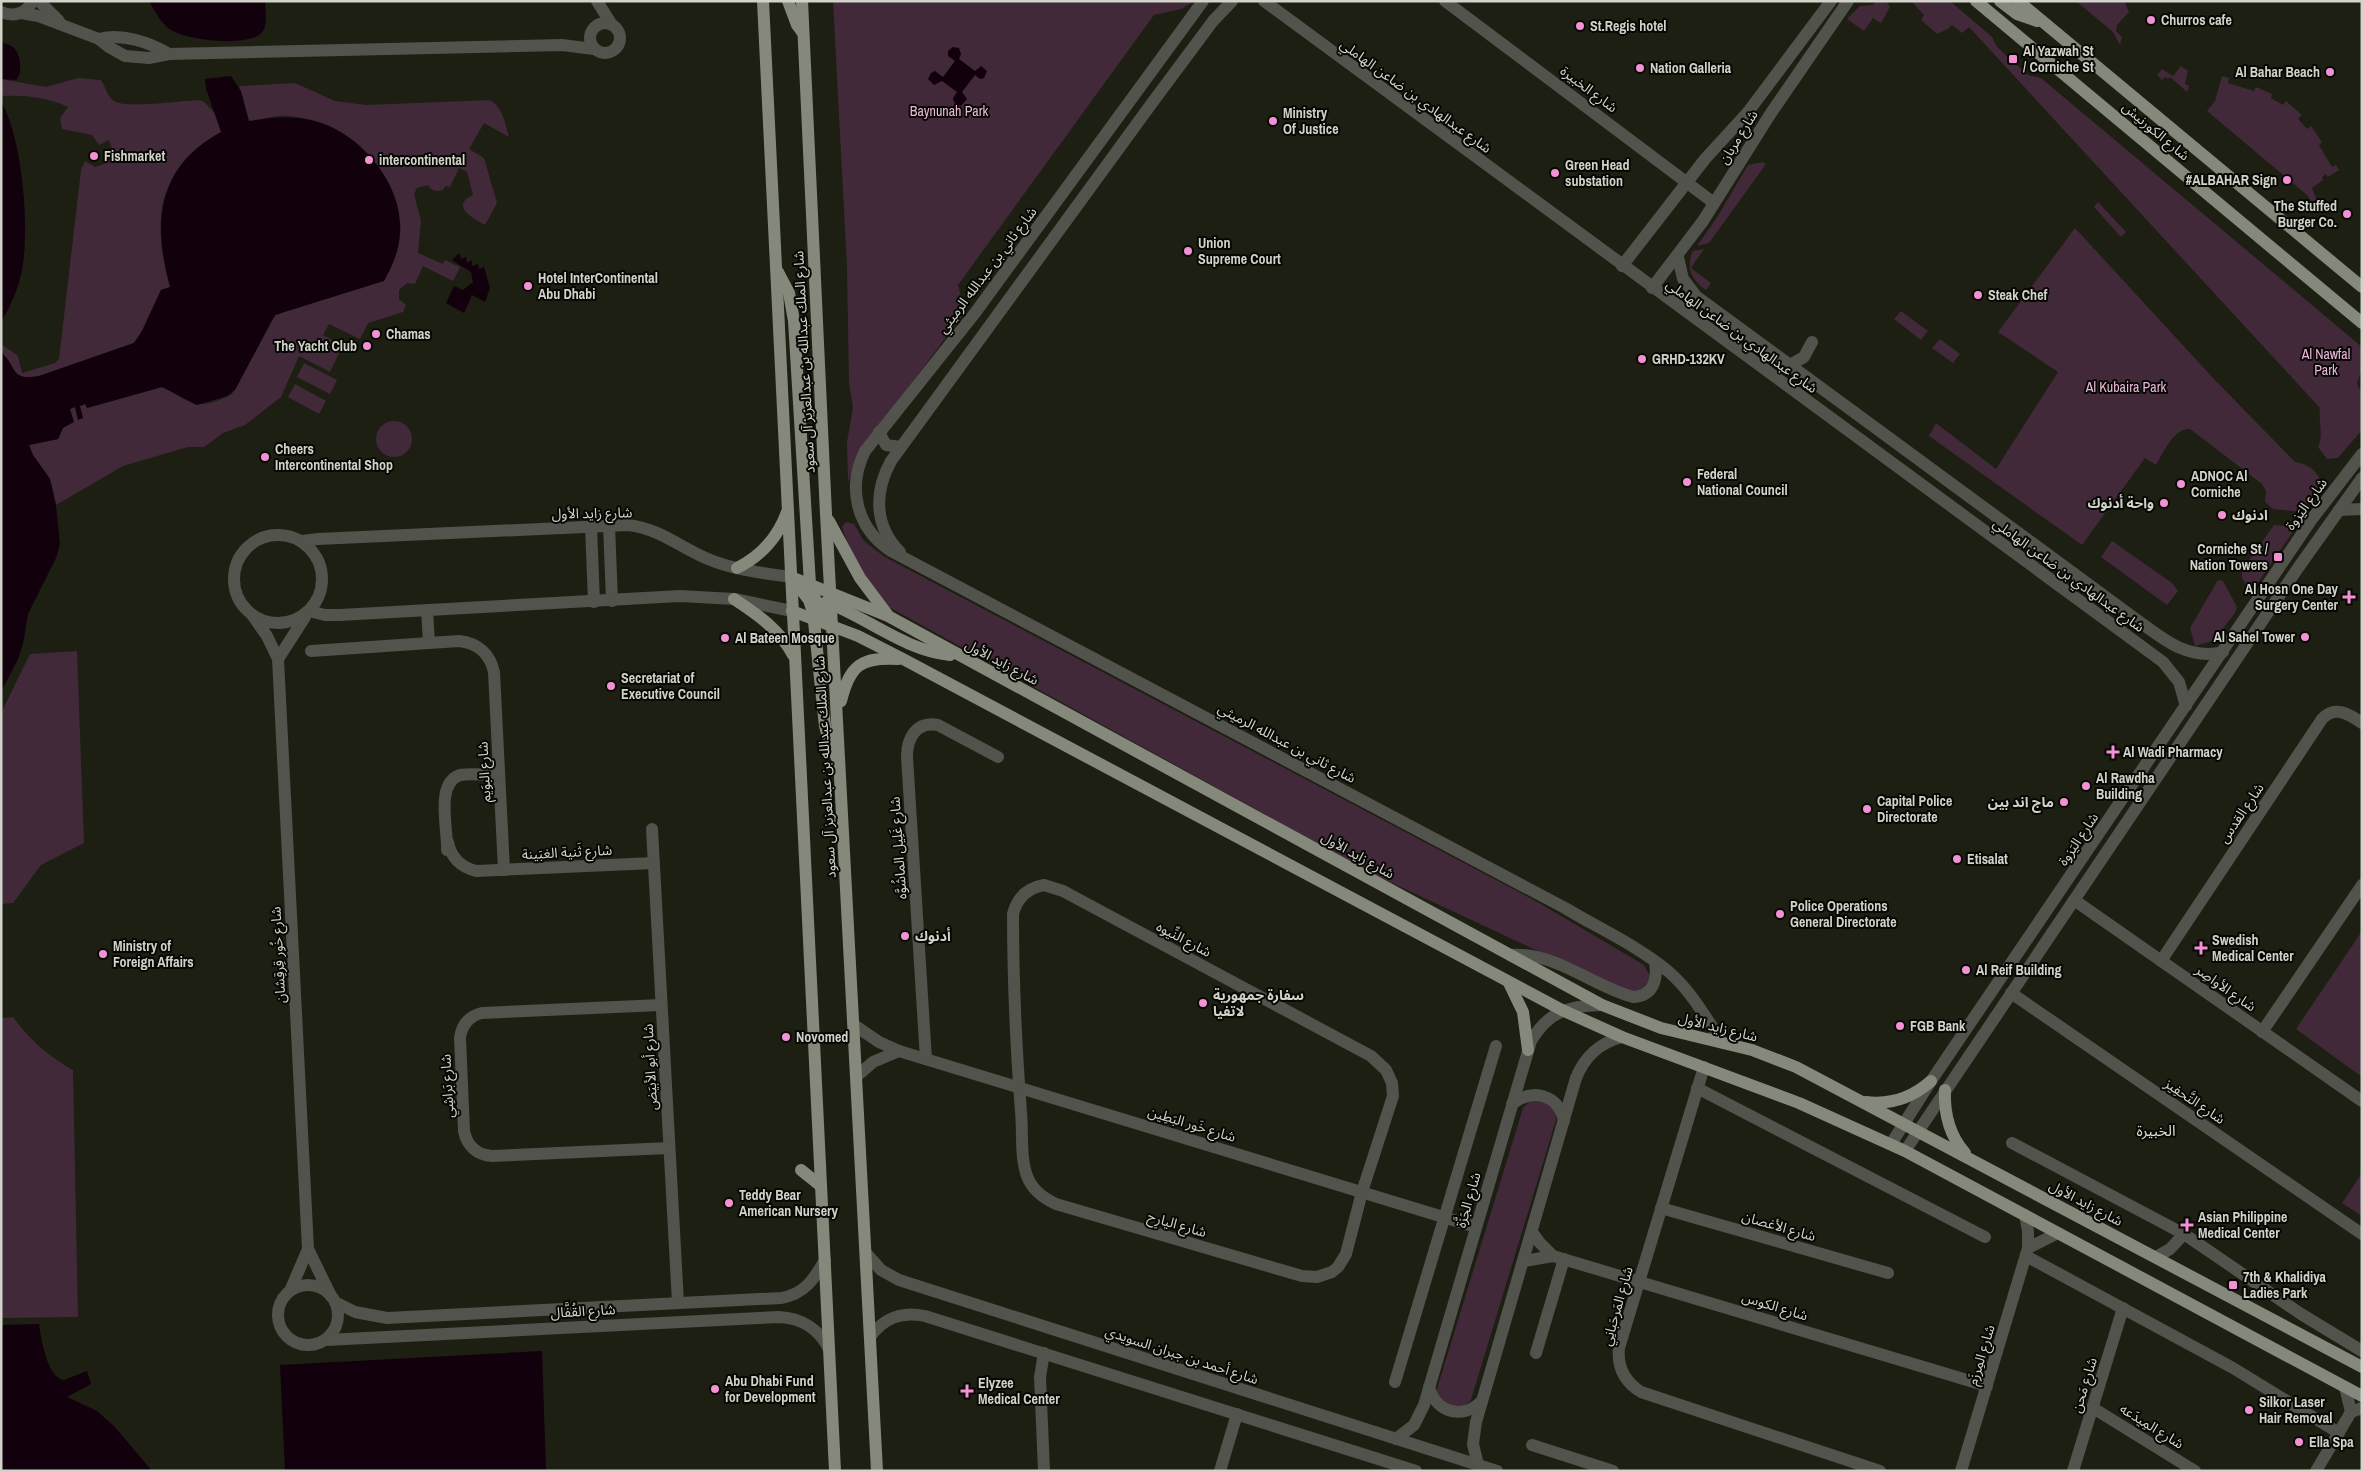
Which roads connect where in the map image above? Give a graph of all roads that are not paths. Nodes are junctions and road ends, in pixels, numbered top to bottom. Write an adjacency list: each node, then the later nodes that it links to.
1 (33, 1): 17 (street)
2 (39, 1): 20 (street)
3 (596, 1): 19 (street); 21 (street)
4 (763, 1): 29 (main road, شارع الملك عبدالله بن عبدالعزيز آل سعود)
5 (788, 1): 22 (main road)
6 (802, 1): 22 (main road, شارع الملك عبدالله بن عبدالعزيز آل سعود)
7 (1204, 1): 35 (street, شارع ثاني بن عبدالله الرميثي)
8 (1232, 1): 36 (street, شارع ثاني بن عبدالله الرميثي)
9 (1264, 1): 28 (street, شارع عبدالهادي بن ضاعن الهاملي)
10 (1445, 1): 25 (street, شارع الخبيرة)
11 (1831, 1): 25 (street, شارع مربان)
12 (1848, 1): 26 (street, شارع مربان)
13 (1976, 1): 32 (main road, شارع الكورنيش)
14 (2000, 1): 18 (main road)
15 (2018, 1): 18 (main road, شارع الكورنيش)
16 (1, 12): 17 (street)
17 (21, 13): 20 (street)
18 (2044, 23): 30 (main road, شارع الكورنيش)
19 (612, 25): 21 (street); 24 (street)
20 (64, 26): 23 (street)
21 (593, 28): 23 (street); 24 (street)
22 (803, 33): 42 (main road, شارع الملك عبدالله بن عبدالعزيز آل سعود)
23 (562, 45): 24 (street)
24 (594, 49)
25 (1687, 181): 26 (street, شارع الخبيرة); 28 (street, شارع مربان)
26 (1714, 203): 27 (street, شارع مربان)
27 (1678, 257): 31 (street, شارع مربان); 34 (street, شارع عبدالهادي بن ضاعن الهاملي)
28 (1622, 266): 31 (street, شارع عبدالهادي بن ضاعن الهاملي)
29 (776, 270): 39 (main road, شارع الملك عبدالله بن عبدالعزيز آل سعود); 49 (main road)
30 (2362, 287)
31 (1652, 288): 63 (street, شارع عبدالهادي بن ضاعن الهاملي)
32 (2362, 323)
33 (1812, 342): 34 (street)
34 (1790, 365): 60 (street, شارع عبدالهادي بن ضاعن الهاملي)
35 (879, 432): 36 (street); 46 (street, شارع ثاني بن عبدالله الرميثي)
36 (901, 447): 46 (street, شارع ثاني بن عبدالله الرميثي)
37 (2362, 454): 65 (street, شارع اليَزوة)
38 (2358, 482): 40 (street); 41 (street)
39 (788, 507): 47 (main road); 48 (main road, شارع الملك عبدالله بن عبدالعزيز آل سعود)
40 (2362, 509): 41 (street)
41 (2339, 510): 68 (street)
42 (826, 514): 52 (main road, شارع الملك عبدالله بن عبدالعزيز آل سعود); 59 (main road)
43 (591, 526): 44 (street, شارع زايد الأول); 45 (street, شارع زايد الأول); 54 (street)
44 (609, 526): 47 (street, شارع زايد الأول); 53 (street)
45 (302, 542): 56 (street); 58 (street)
46 (903, 555): 85 (street, شارع ثاني بن عبدالله الرميثي)
47 (737, 568): 48 (street, شارع زايد الأول)
48 (791, 577): 49 (main road, شارع زايد الأول); 51 (main road); 57 (main road, شارع الملك عبدالله بن عبدالعزيز آل سعود)
49 (810, 584): 51 (main road); 52 (main road, شارع زايد الأول)
50 (734, 599): 53 (street); 57 (street); 69 (main road)
51 (812, 599): 52 (main road); 57 (main road); 61 (main road); 62 (main road)
52 (832, 599): 59 (main road, شارع زايد الأول); 62 (main road, شارع الملك عبدالله بن عبدالعزيز آل سعود); 67 (main road)
53 (612, 601): 54 (street)
54 (594, 602): 55 (street)
55 (427, 610): 56 (street); 64 (street)
56 (308, 612): 58 (street); 70 (street)
57 (792, 612): 61 (main road); 69 (main road, شارع الملك عبدالله بن عبدالعزيز آل سعود)
58 (253, 616): 70 (street, شارع خُور قِرقِشان)
59 (888, 616): 67 (main road, شارع زايد الأول)
60 (2133, 616): 63 (street); 65 (street, شارع عبدالهادي بن ضاعن الهاملي)
61 (814, 620): 62 (main road); 76 (main road)
62 (833, 627): 71 (main road); 73 (main road, شارع الملك عبدالله بن عبدالعزيز آل سعود)
63 (2122, 632): 72 (street, شارع عبدالهادي بن ضاعن الهاملي)
64 (429, 643): 66 (street, شارع البوَيم); 77 (street, شارع البوَيم)
65 (2225, 649): 68 (street); 72 (street, شارع اليَزوة)
66 (311, 651)
67 (957, 655): 83 (main road, شارع زايد الأول)
68 (2240, 656): 82 (street)
69 (795, 658): 117 (main road, شارع الملك عبدالله بن عبدالعزيز آل سعود)
70 (278, 659): 128 (street, شارع خُور قِرقِشان)
71 (903, 659): 73 (main road); 86 (main road)
72 (2186, 706): 101 (street, شارع اليَزوة)
73 (837, 715): 76 (main road, شارع الملك عبدالله بن عبدالعزيز آل سعود)
74 (2362, 723): 84 (street, شارع القدس)
75 (998, 757): 98 (street, شارع غَلِيل الماشُوَّه)
76 (840, 762): 91 (main road, شارع الملك عبدالله بن عبدالعزيز آل سعود)
77 (499, 775): 80 (street, شارع البوَيم); 80 (street, شارع ثَنية الغبَينة)
78 (652, 829): 79 (street, شارع أبو الأبيَض)
79 (654, 862): 80 (street, شارع ثَنية الغبَينة); 88 (street, شارع أبو الأبيَض)
80 (504, 870)
81 (2362, 885): 92 (street)
82 (2074, 900): 84 (street, شارع الأواصِر); 87 (street)
83 (1510, 955): 85 (street); 89 (main road, شارع زايد الأول)
84 (2160, 961): 92 (street, شارع الأواصِر)
85 (1655, 962): 94 (street, شارع ثاني بن عبدالله الرميثي)
86 (1509, 983): 90 (main road); 96 (main road)
87 (2011, 993): 104 (street); 126 (street, شارع التَّحفِيز)
88 (662, 1005): 113 (street, شارع أبو الأبيَض); 113 (street, شارع بَراشِي)
89 (1602, 1005): 90 (street); 94 (main road, شارع زايد الأول)
90 (1562, 1010): 93 (main road); 96 (street, شارع الجَزَّة)
91 (854, 1025): 97 (street, شارع خَور البَطِين); 100 (main road, شارع الملك عبدالله بن عبدالعزيز آل سعود)
92 (2262, 1032): 106 (street, شارع الأواصِر)
93 (1622, 1037): 99 (main road); 108 (street)
94 (1722, 1042): 105 (main road, شارع زايد الأول)
95 (1496, 1046): 121 (street)
96 (1528, 1050): 107 (street, شارع الجَزَّة)
97 (899, 1051): 98 (street, شارع خَور البَطِين); 100 (street)
98 (926, 1059): 102 (street, شارع خَور البَطِين)
99 (1704, 1067): 103 (street, شارع المَرحَبانِي); 112 (main road)
100 (857, 1076): 130 (main road, شارع الملك عبدالله بن عبدالعزيز آل سعود)
101 (1931, 1081): 105 (main road); 109 (street, شارع اليَزوة)
102 (1019, 1088): 118 (street, شارع خَور البَطِين); 118 (street, شارع اليارِح); 118 (street, شارع النِّيوه)
103 (1697, 1088): 119 (street, شارع المَرحَبانِي); 127 (street)
104 (1945, 1090): 110 (street); 115 (main road)
105 (1860, 1100): 109 (main road, شارع زايد الأول)
106 (2362, 1101)
107 (1512, 1104): 108 (street); 122 (street, شارع الجَزَّة)
108 (1564, 1121): 123 (street)
109 (1904, 1123): 110 (main road, شارع زايد الأول); 112 (street, شارع اليَزوة)
110 (1918, 1130): 114 (street); 115 (main road, شارع زايد الأول)
111 (2012, 1143): 125 (street)
112 (1891, 1144): 114 (main road)
113 (669, 1148): 140 (street, شارع أبو الأبيَض)
114 (1905, 1151): 120 (main road)
115 (1970, 1158): 132 (main road, شارع زايد الأول)
116 (801, 1170): 117 (main road)
117 (821, 1186): 133 (main road, شارع الملك عبدالله بن عبدالعزيز آل سعود)
118 (1362, 1192): 121 (street, شارع خَور البَطِين)
119 (1661, 1208): 135 (street, شارع الأغصان); 136 (street, شارع المَرحَبانِي)
120 (2025, 1215): 124 (main road); 129 (street, شارع المِرزَم)
121 (1445, 1217): 122 (street, شارع خَور البَطِين); 150 (street)
122 (1476, 1227): 152 (street, شارع الجَزَّة)
123 (1532, 1232): 131 (street, شارع الكوس); 134 (street)
124 (2058, 1233): 129 (street); 153 (main road)
125 (2184, 1234): 132 (street); 146 (street)
126 (2362, 1234)
127 (1985, 1237)
128 (308, 1249): 137 (street, شارع خُور قِرقِشان); 139 (street, شارع خُور قِرقِشان)
129 (2027, 1252): 141 (street); 151 (street, شارع المِرزَم)
130 (866, 1253): 143 (main road, شارع الملك عبدالله بن عبدالعزيز آل سعود); 160 (street, شارع أحمد بن جبران السويدي)
131 (1559, 1257): 134 (street, شارع الكوس); 136 (street, شارع الكوس); 148 (street)
132 (2156, 1257): 149 (main road, شارع زايد الأول)
133 (825, 1260): 138 (street, شارع القُفَّال); 145 (main road, شارع الملك عبدالله بن عبدالعزيز آل سعود)
134 (1524, 1261): 155 (street)
135 (1888, 1272)
136 (1640, 1281): 151 (street, شارع الكوس); 172 (street, شارع المَرحَبانِي)
137 (290, 1291): 139 (street); 144 (street)
138 (776, 1298): 140 (street, شارع القُفَّال); 142 (street)
139 (333, 1299): 140 (street, شارع القُفَّال); 144 (street)
140 (678, 1303)
141 (2123, 1308): 156 (street, شارع مَحن); 159 (street)
142 (773, 1317): 144 (street, شارع القُفَّال); 145 (street, شارع القُفَّال)
143 (870, 1337): 147 (street); 166 (main road, شارع الملك عبدالله بن عبدالعزيز آل سعود)
144 (326, 1340)
145 (830, 1349): 165 (main road, شارع الملك عبدالله بن عبدالعزيز آل سعود)
146 (2362, 1351)
147 (1044, 1353): 158 (street); 167 (street)
148 (1536, 1353)
149 (2362, 1367)
150 (1395, 1382)
151 (1987, 1386): 173 (street, شارع المِرزَم)
152 (1429, 1387): 155 (street); 160 (street, شارع الجَزَّة)
153 (2345, 1387): 154 (main road); 157 (street)
154 (2362, 1396)
155 (1482, 1401): 162 (street)
156 (2093, 1408): 174 (street, شارع مَحن); 175 (street, شارع المِيدَعه)
157 (2357, 1410): 159 (street)
158 (1237, 1414): 163 (street); 168 (street)
159 (2339, 1433): 176 (street)
160 (1396, 1439): 162 (street, شارع أحمد بن جبران السويدي)
161 (1532, 1445): 164 (street)
162 (1478, 1465): 170 (street, شارع أحمد بن جبران السويدي)
163 (1393, 1467): 169 (street)
164 (1582, 1467): 171 (street)
165 (835, 1471)
166 (877, 1471)
167 (1044, 1471)
168 (1220, 1471)
169 (1416, 1471)
170 (1497, 1471)
171 (1614, 1471)
172 (1880, 1471)
173 (1962, 1471)
174 (2073, 1471)
175 (2195, 1471)
176 (2316, 1471)

